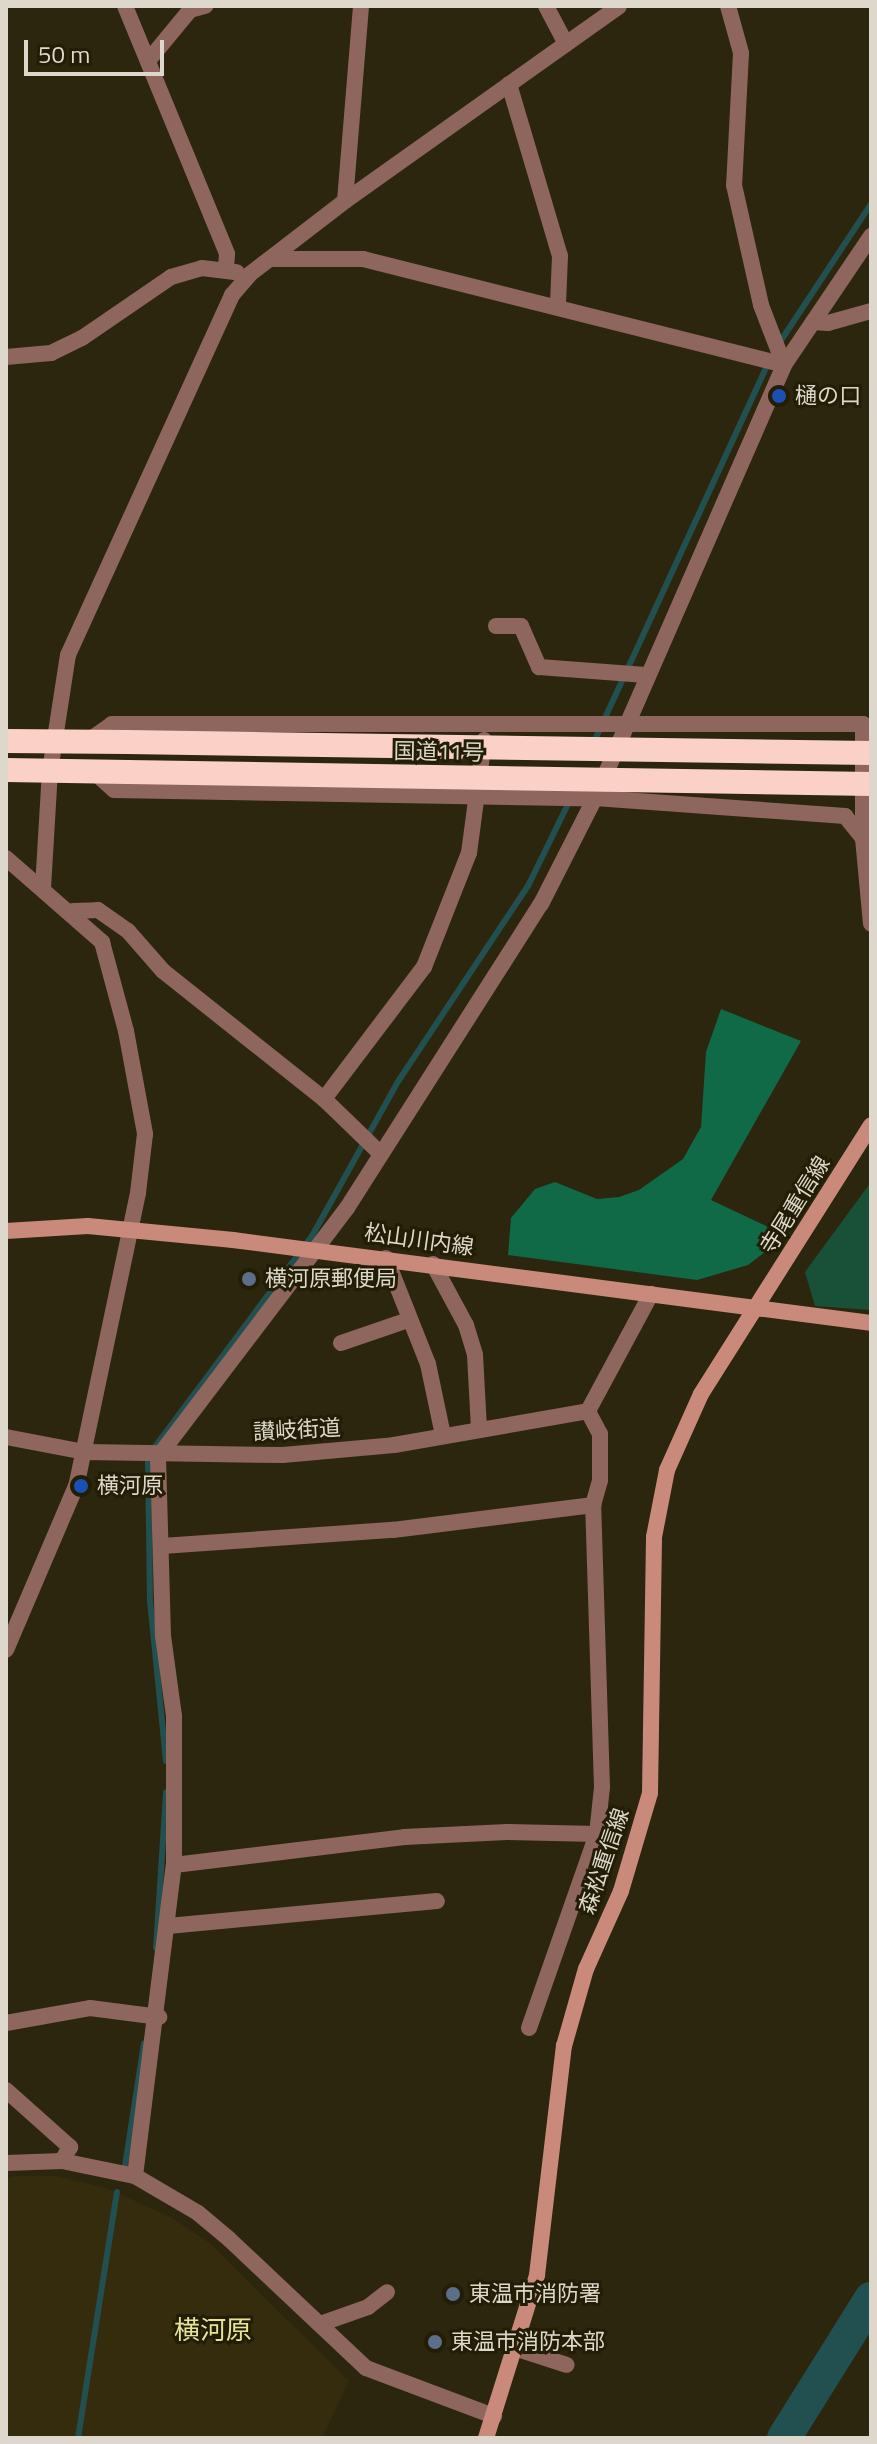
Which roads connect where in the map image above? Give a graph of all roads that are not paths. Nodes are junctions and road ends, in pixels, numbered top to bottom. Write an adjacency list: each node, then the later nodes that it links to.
1 (125, 6): 8 (street)
2 (205, 6): 8 (street)
3 (361, 6): 10 (street)
4 (546, 6): 7 (street)
5 (619, 6): 7 (street)
6 (728, 6): 19 (street)
7 (566, 44): 9 (street)
8 (148, 61): 13 (street)
9 (509, 84): 10 (street); 15 (street)
10 (345, 201): 12 (street)
11 (871, 236): 17 (street)
12 (270, 259): 14 (street); 15 (street)
13 (226, 270): 14 (street); 18 (street)
14 (250, 274): 25 (street)
15 (558, 304): 19 (street)
16 (871, 311): 17 (street)
17 (813, 322): 19 (street)
18 (6, 357)
19 (784, 365): 21 (street)
20 (496, 626): 21 (street)
21 (646, 675): 22 (street)
22 (625, 723): 23 (street); 33 (street); 34 (street)
23 (486, 725): 26 (street); 32 (street)
24 (6, 741): 25 (highway, 国道11号)
25 (54, 741): 26 (highway, 国道11号); 29 (street)
26 (88, 741): 27 (highway, 国道11号, bridge)
27 (871, 753)
28 (6, 770): 29 (highway, 国道11号)
29 (50, 771): 30 (highway, 国道11号); 36 (street)
30 (93, 771): 31 (highway, 国道11号, bridge); 32 (street)
31 (871, 784)
32 (477, 798): 33 (street); 39 (street)
33 (595, 798): 34 (street); 41 (street)
34 (863, 838): 38 (street)
35 (6, 858): 36 (street)
36 (43, 888): 37 (street)
37 (73, 911): 39 (street); 42 (street)
38 (871, 924)
39 (324, 1099): 41 (street)
40 (871, 1125): 48 (main road, 寺尾重信線)
41 (380, 1153): 44 (street)
42 (127, 1230): 43 (main road, 松山川内線); 44 (main road, 松山川内線); 56 (street)
43 (6, 1231)
44 (318, 1249): 45 (main road, 松山川内線); 57 (street)
45 (386, 1258): 46 (main road, 松山川内線); 49 (street)
46 (433, 1264): 47 (main road, 松山川内線); 53 (street)
47 (651, 1294): 48 (main road, 松山川内線); 52 (street)
48 (757, 1309): 50 (main road, 松山川内線); 75 (main road, 森松重信線)
49 (408, 1320): 51 (street); 54 (street)
50 (871, 1323)
51 (341, 1343)
52 (588, 1411): 53 (street, 讃岐街道); 58 (street)
53 (479, 1428): 54 (street, 讃岐街道)
54 (443, 1435): 57 (street, 讃岐街道)
55 (6, 1437): 56 (street, 讃岐街道)
56 (85, 1452): 57 (street, 讃岐街道); 60 (street)
57 (153, 1456): 59 (street)
58 (593, 1505): 59 (street); 62 (street)
59 (162, 1546): 63 (street)
60 (11, 1624): 61 (street)
61 (6, 1650)
62 (597, 1834): 63 (street); 68 (street)
63 (174, 1865): 65 (street)
64 (437, 1901): 65 (street)
65 (168, 1926): 66 (street)
66 (152, 2016): 67 (street); 72 (street)
67 (6, 2023)
68 (529, 2028)
69 (6, 2090): 70 (street)
70 (62, 2161): 71 (street); 72 (street)
71 (6, 2163)
72 (135, 2176): 74 (street)
73 (387, 2292): 74 (street)
74 (320, 2324): 77 (street)
75 (517, 2349): 76 (street); 77 (main road, 森松重信線)
76 (567, 2365)
77 (494, 2416): 78 (main road, 森松重信線)
78 (486, 2438)

